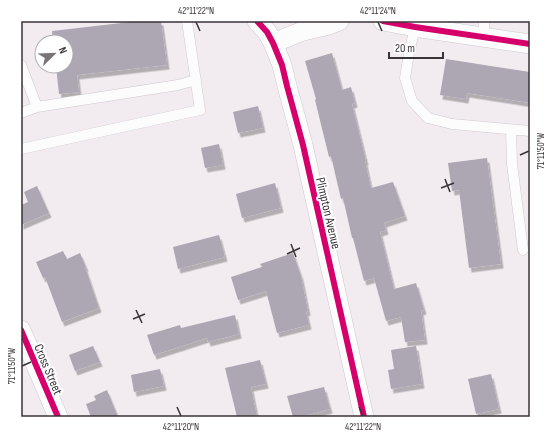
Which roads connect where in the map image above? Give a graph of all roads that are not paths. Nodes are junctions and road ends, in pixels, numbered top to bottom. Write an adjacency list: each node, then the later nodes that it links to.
1 (187, 21): 10 (lane)
2 (257, 21): 7 (street, Plimpton Avenue)
3 (339, 21): 7 (street)
4 (383, 21): 5 (street)
5 (415, 27): 6 (street); 13 (lane)
6 (484, 29): 8 (street)
7 (273, 43): 19 (street, Plimpton Avenue)
8 (530, 44)
9 (21, 65): 11 (lane)
10 (196, 80): 11 (lane); 15 (lane)
11 (37, 107): 12 (lane)
12 (21, 113)
13 (511, 130): 14 (lane); 16 (lane)
14 (530, 131)
15 (21, 148)
16 (523, 250)
17 (21, 330): 18 (street, Cross Street)
18 (58, 417)
19 (364, 417)

